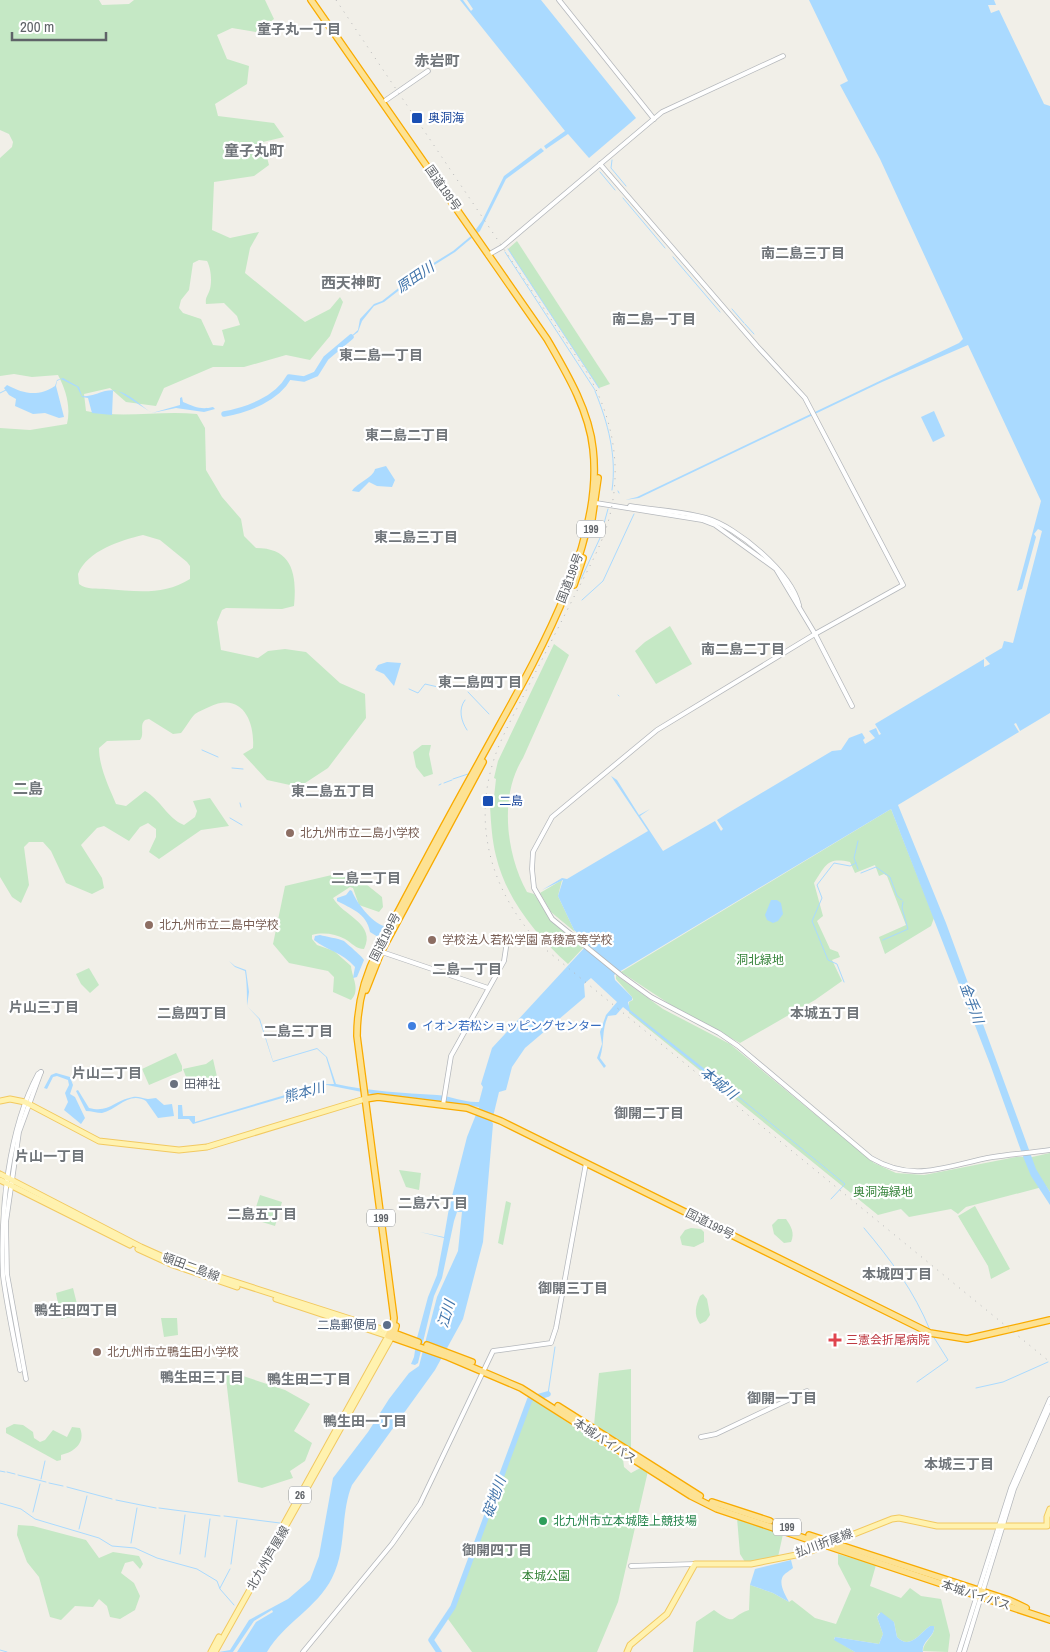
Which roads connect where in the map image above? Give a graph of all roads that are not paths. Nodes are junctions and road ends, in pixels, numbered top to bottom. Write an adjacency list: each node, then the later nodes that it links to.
1 (312, 0): 5 (highway, 国道199号 / 199); 8 (highway, 国道199号 / 199)
2 (558, 0): 6 (street)
3 (783, 56): 6 (street)
4 (428, 71): 5 (street)
5 (386, 100): 8 (highway, 国道199号 / 199)
6 (654, 119): 7 (street)
7 (600, 164): 8 (street); 10 (street)
8 (490, 254): 9 (highway, 国道199号 / 199); 13 (highway, 国道199号 / 199)
9 (596, 503): 10 (street); 13 (highway, 国道199号 / 199)
10 (815, 634): 11 (street); 19 (street)
11 (852, 706)
12 (507, 940): 14 (street)
13 (380, 951): 14 (street); 15 (highway, 国道199号 / 199)
14 (488, 988): 18 (street)
15 (366, 1093): 17 (main road); 18 (highway, 国道199号); 25 (highway, 199)
16 (0, 1101): 17 (main road)
17 (27, 1103): 17 (street); 23 (street)
18 (443, 1105): 20 (highway, 国道199号)
19 (1050, 1150)
20 (586, 1163): 24 (highway, 国道199号); 26 (street)
21 (0, 1174): 23 (main road, 頓田二島線)
22 (0, 1180): 23 (main road, 頓田二島線)
23 (9, 1181): 25 (main road, 頓田二島線); 27 (street); 28 (street)
24 (1050, 1320)
25 (391, 1334): 26 (highway, 本城バイパス / 199); 42 (main road, 北九州芦屋線 / 26); 43 (main road, 北九州芦屋線 / 26)
26 (484, 1369): 30 (highway, 本城バイパス / 199); 30 (highway, 本城バイパス / 199); 44 (street)
27 (20, 1370)
28 (26, 1379)
29 (807, 1391): 33 (street)
30 (541, 1398): 36 (highway, 本城バイパス / 199)
31 (1050, 1399): 35 (street)
32 (1050, 1407): 35 (street)
33 (701, 1437)
34 (1050, 1509): 35 (main road, 払川折尾線)
35 (1001, 1526): 36 (main road, 払川折尾線); 39 (street)
36 (828, 1544): 37 (main road, 払川折尾線); 39 (highway, 本城バイパス / 199)
37 (695, 1564): 38 (street); 45 (main road)
38 (631, 1566)
39 (979, 1593): 40 (highway, 本城バイパス / 199); 41 (highway, 本城バイパス / 199); 46 (street); 47 (street)
40 (1050, 1616)
41 (1050, 1620)
42 (210, 1652)
43 (215, 1652)
44 (303, 1652)
45 (627, 1652)
46 (959, 1652)
47 (964, 1652)

